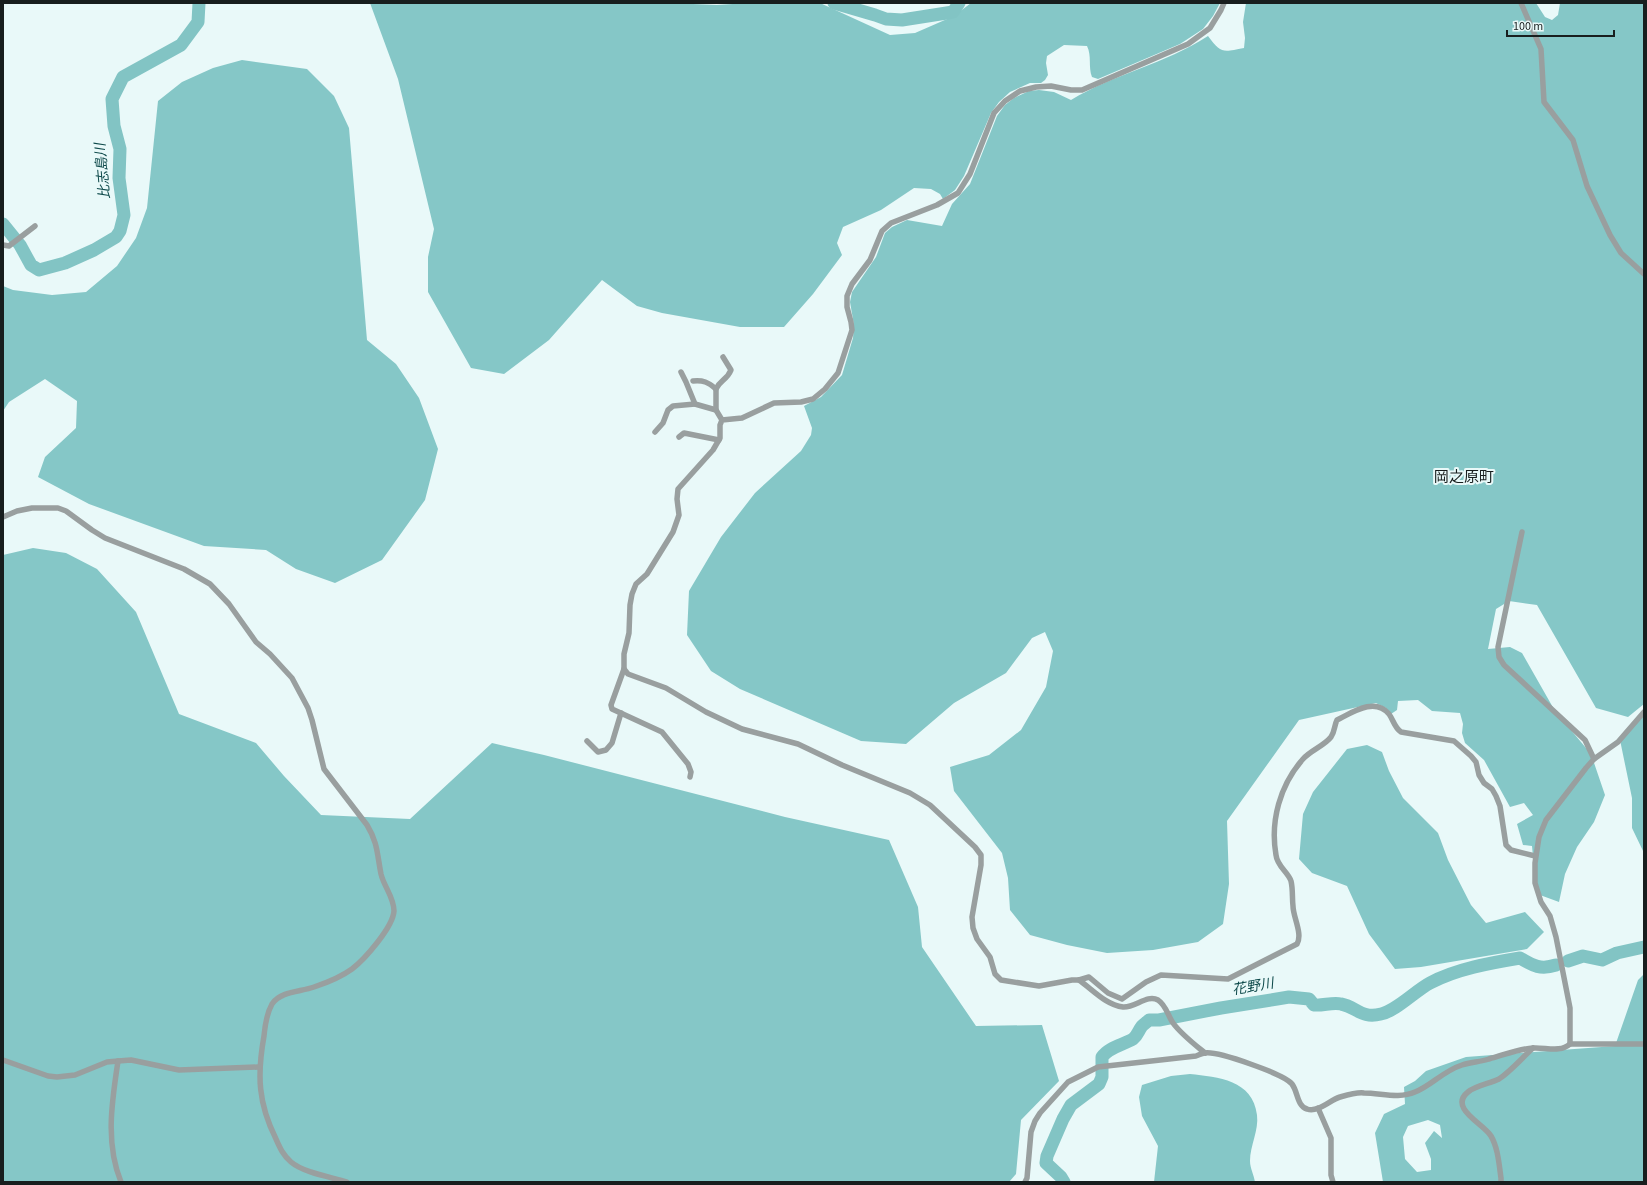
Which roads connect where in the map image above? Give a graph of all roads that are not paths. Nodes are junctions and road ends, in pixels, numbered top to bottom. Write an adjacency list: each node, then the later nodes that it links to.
1 (1224, 3): 12 (street)
2 (1521, 3): 5 (street)
3 (35, 226): 4 (street)
4 (3, 245)
5 (1644, 274)
6 (723, 357): 9 (street)
7 (680, 372): 10 (street)
8 (693, 381): 9 (street)
9 (716, 389): 11 (street)
10 (695, 404): 11 (street); 13 (street)
11 (716, 410): 12 (street)
12 (722, 420): 15 (street)
13 (655, 432)
14 (679, 437): 15 (street)
15 (719, 440): 18 (street)
16 (3, 517): 32 (street)
17 (1522, 532): 22 (street)
18 (624, 669): 20 (street); 25 (street)
19 (1644, 712): 22 (street)
20 (621, 713): 21 (street); 23 (street)
21 (587, 741)
22 (1594, 760): 24 (street)
23 (690, 777)
24 (1535, 856): 25 (street); 26 (street)
25 (1079, 980): 29 (street)
26 (1570, 1044): 27 (street); 28 (street)
27 (1644, 1044)
28 (1533, 1048): 33 (street); 38 (street)
29 (1205, 1053): 33 (street); 36 (street)
30 (3, 1060): 31 (street)
31 (118, 1061): 32 (street); 34 (street)
32 (259, 1067): 35 (street)
33 (1318, 1108): 37 (street)
34 (121, 1182)
35 (348, 1182)
36 (1025, 1182)
37 (1333, 1182)
38 (1501, 1182)

